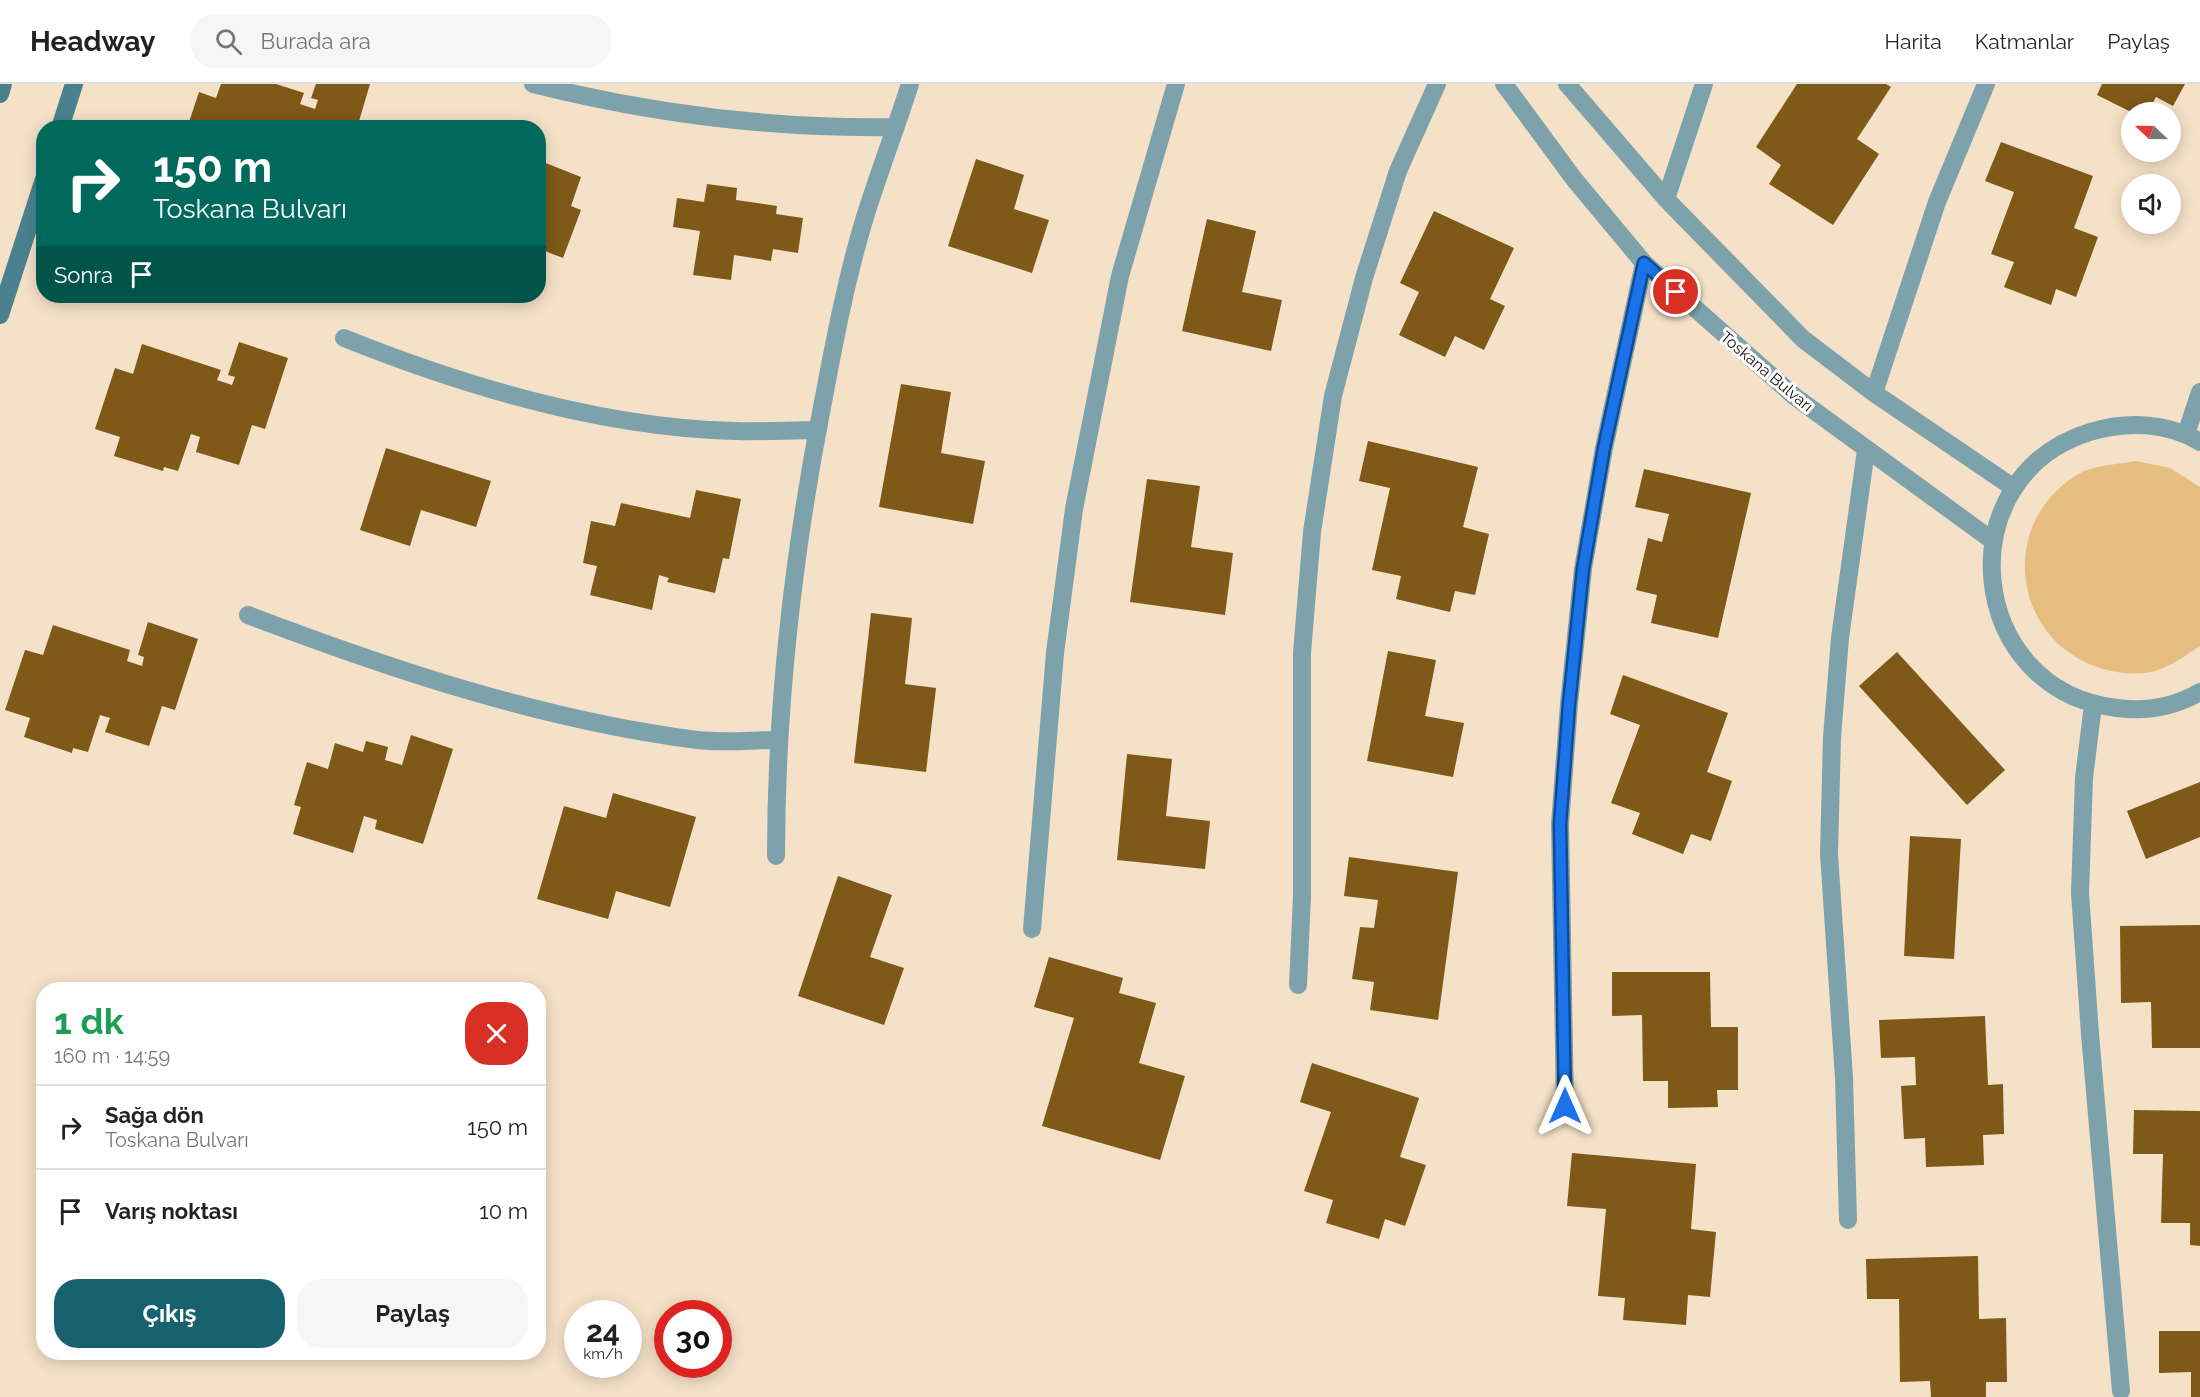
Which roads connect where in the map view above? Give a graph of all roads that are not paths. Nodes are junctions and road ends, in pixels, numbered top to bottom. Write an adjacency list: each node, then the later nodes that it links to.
1 (3, 84): 11 (main road)
2 (74, 84): 12 (main road)
3 (533, 84): 13 (street)
4 (910, 84): 13 (street)
5 (1176, 84): 31 (street)
6 (1437, 84): 32 (street)
7 (1504, 84): 16 (street, Toskana Bulvarı)
8 (1567, 84): 14 (street)
9 (1704, 84): 14 (street)
10 (1986, 84): 20 (street)
11 (0, 94)
12 (63, 120)
13 (896, 127): 21 (street)
14 (1666, 199): 20 (street)
15 (36, 204): 17 (main road)
16 (1644, 263): 23 (street, Toskana Bulvarı); 33 (street)
17 (0, 315)
18 (344, 338): 21 (street)
19 (2200, 392): 22 (street)
20 (1874, 393): 24 (street)
21 (818, 430): 29 (street)
22 (2193, 438): 24 (street)
23 (1866, 450): 25 (street, Toskana Bulvarı); 34 (street)
24 (2014, 489): 25 (street)
25 (1993, 541): 28 (street)
26 (248, 615): 29 (street)
27 (2200, 692): 28 (street)
28 (2093, 705): 35 (street)
29 (779, 740): 30 (street)
30 (776, 856)
31 (1032, 929)
32 (1298, 985)
33 (1565, 1106)
34 (1848, 1220)
35 (2121, 1391)

